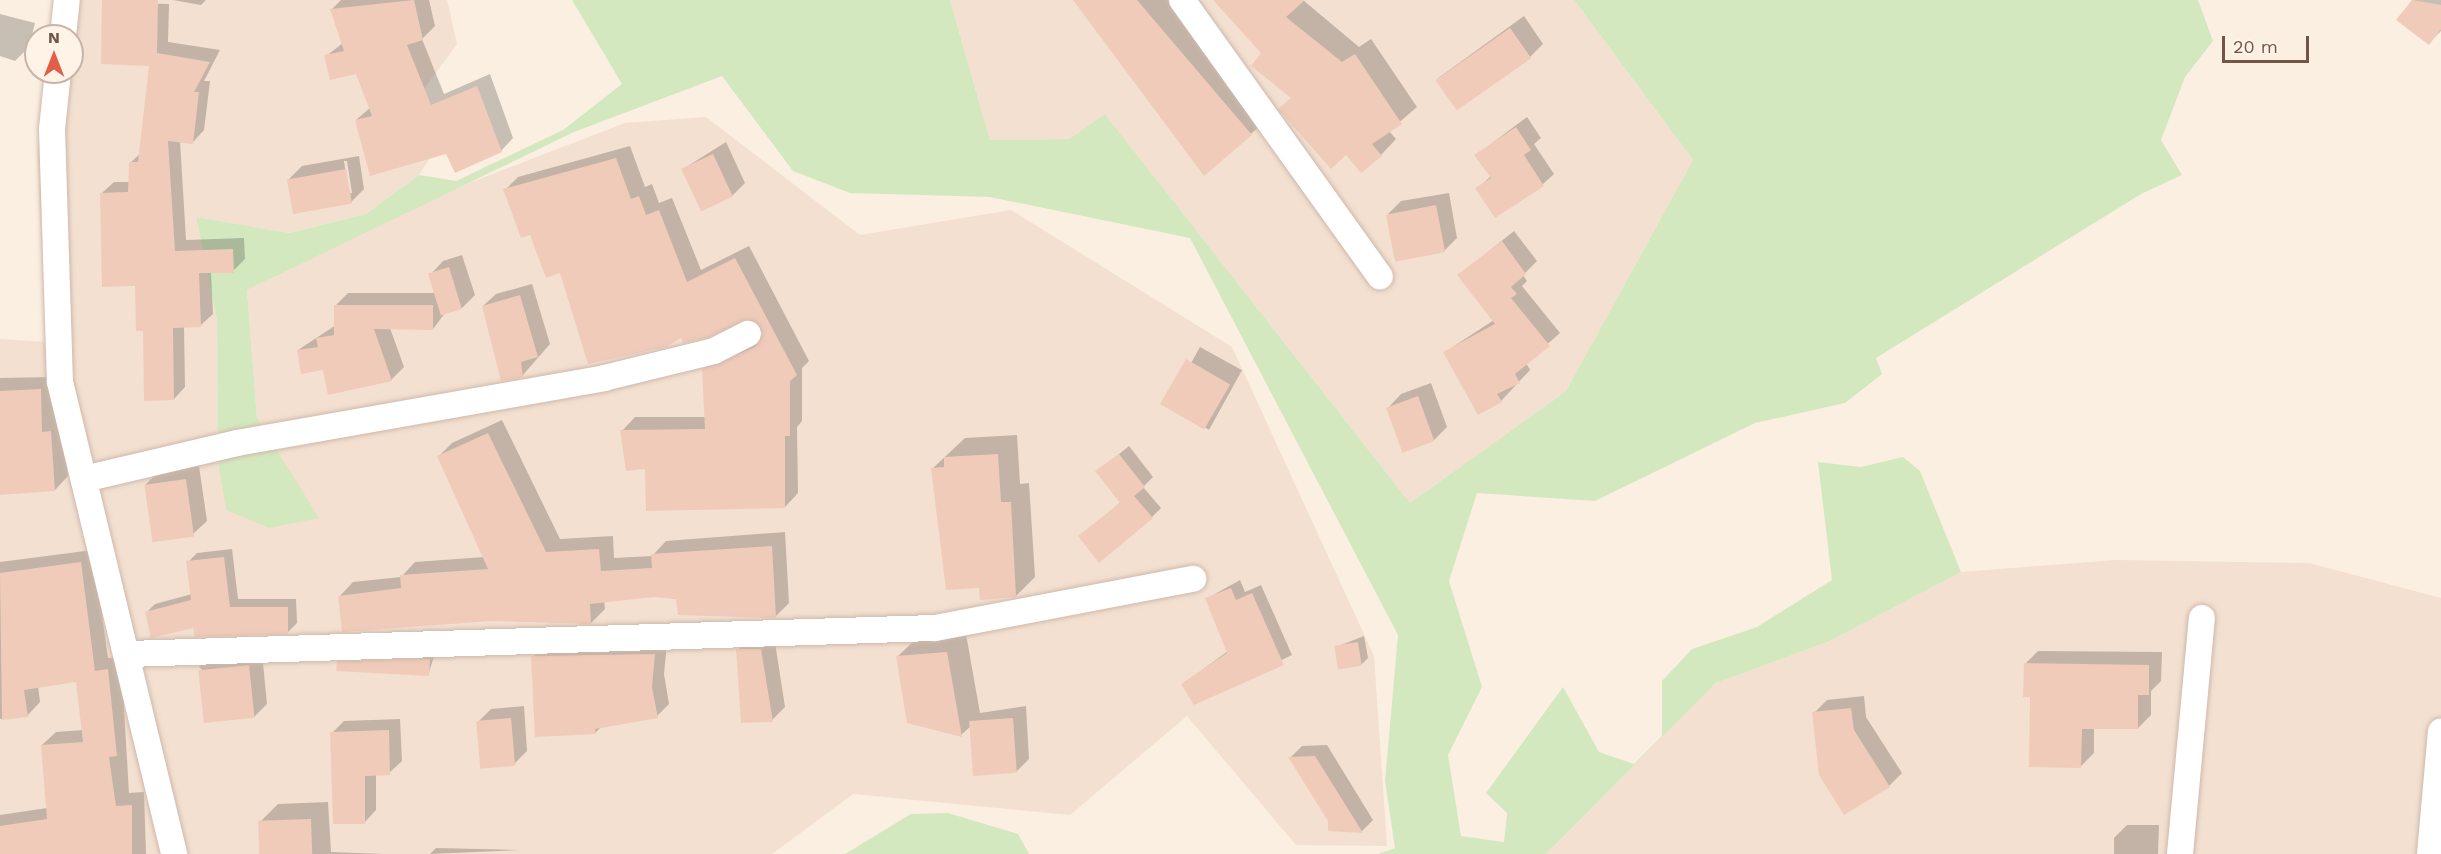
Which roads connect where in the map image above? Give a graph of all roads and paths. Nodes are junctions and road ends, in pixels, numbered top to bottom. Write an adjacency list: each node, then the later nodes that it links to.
1 (67, 0): 3 (street)
2 (1182, 0): 5 (street)
3 (64, 24)
4 (57, 84): 7 (street)
5 (1380, 277)
6 (748, 334): 7 (street)
7 (84, 479): 10 (street)
8 (1193, 579): 10 (street)
9 (2202, 618): 13 (street)
10 (129, 654): 12 (street)
11 (2441, 731): 14 (street)
12 (174, 854)
13 (2180, 854)
14 (2430, 854)

